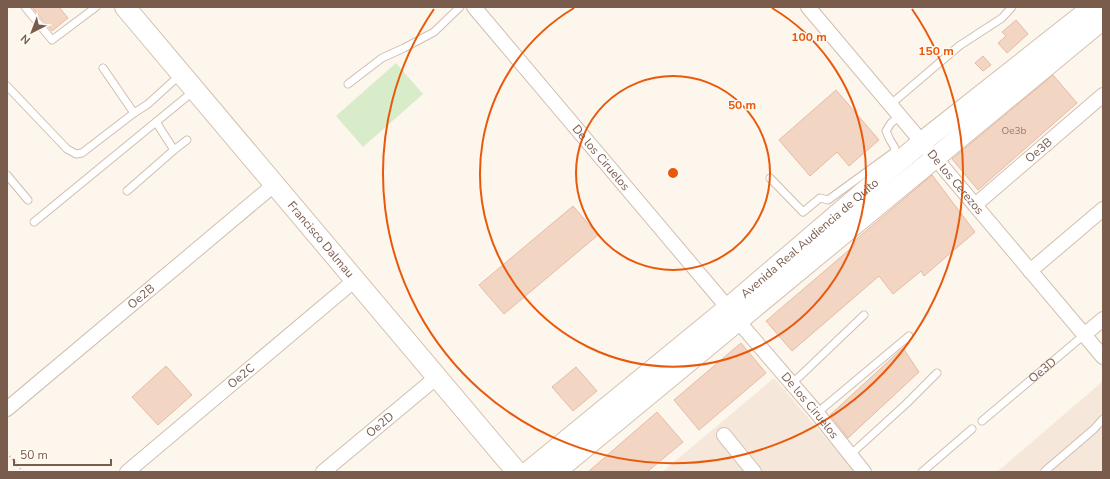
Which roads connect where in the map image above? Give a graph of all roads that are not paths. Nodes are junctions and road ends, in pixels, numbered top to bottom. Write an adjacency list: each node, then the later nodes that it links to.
1 (25, 7): 2 (lane)
2 (96, 7)
3 (125, 7): 11 (main road, Francisco Dalmau)
4 (460, 7): 12 (lane)
5 (474, 7): 34 (street, De los Ciruelos)
6 (808, 7): 16 (street, De los Cerezos)
7 (1012, 7): 16 (lane)
8 (1093, 7): 21 (main road, Avenida Real Audiencia de Quito)
9 (1103, 19): 23 (main road, Avenida Real Audiencia de Quito)
10 (104, 68): 17 (lane)
11 (181, 74): 14 (main road, Francisco Dalmau); 17 (lane)
12 (348, 84)
13 (7, 86): 17 (lane)
14 (195, 90): 19 (lane); 26 (main road, Francisco Dalmau)
15 (1103, 95): 29 (street, Oe3B)
16 (890, 104): 18 (street, De los Cerezos)
17 (134, 113)
18 (900, 116): 21 (street, De los Cerezos); 25 (lane)
19 (156, 122): 22 (lane); 31 (lane)
20 (187, 140): 22 (lane)
21 (922, 142): 23 (street, De los Cerezos); 34 (main road, Avenida Real Audiencia de Quito)
22 (174, 150): 27 (lane)
23 (934, 157): 29 (street, De los Cerezos); 34 (main road, Avenida Real Audiencia de Quito)
24 (7, 175): 28 (lane)
25 (770, 178)
26 (275, 184): 33 (main road, Francisco Dalmau); 43 (street, Oe2B)
27 (127, 191)
28 (28, 200)
29 (975, 205): 32 (street, De los Cerezos)
30 (1103, 209): 32 (street)
31 (34, 222)
32 (1030, 271): 37 (street, De los Cerezos)
33 (355, 280): 41 (main road, Francisco Dalmau); 51 (street, Oe2C)
34 (733, 315): 42 (street, De los Ciruelos); 54 (main road, Avenida Real Audiencia de Quito); 55 (main road, Avenida Real Audiencia de Quito)
35 (864, 315): 42 (lane)
36 (1103, 319): 37 (street, Oe3D)
37 (1084, 335): 39 (street, De los Cerezos); 46 (lane, Oe3D)
38 (909, 336): 44 (lane)
39 (1103, 358)
40 (937, 372): 49 (lane)
41 (437, 377): 52 (street, Oe2D); 53 (main road, Francisco Dalmau)
42 (791, 383): 44 (street, De los Ciruelos)
43 (7, 409)
44 (817, 413): 49 (street, De los Ciruelos)
45 (1103, 419): 50 (lane)
46 (982, 421)
47 (972, 429): 58 (lane)
48 (724, 435): 56 (street)
49 (850, 455): 57 (street, De los Ciruelos)
50 (1045, 471)
51 (127, 472)
52 (323, 472)
53 (517, 472)
54 (528, 472)
55 (555, 472)
56 (754, 472)
57 (864, 472)
58 (922, 472)

